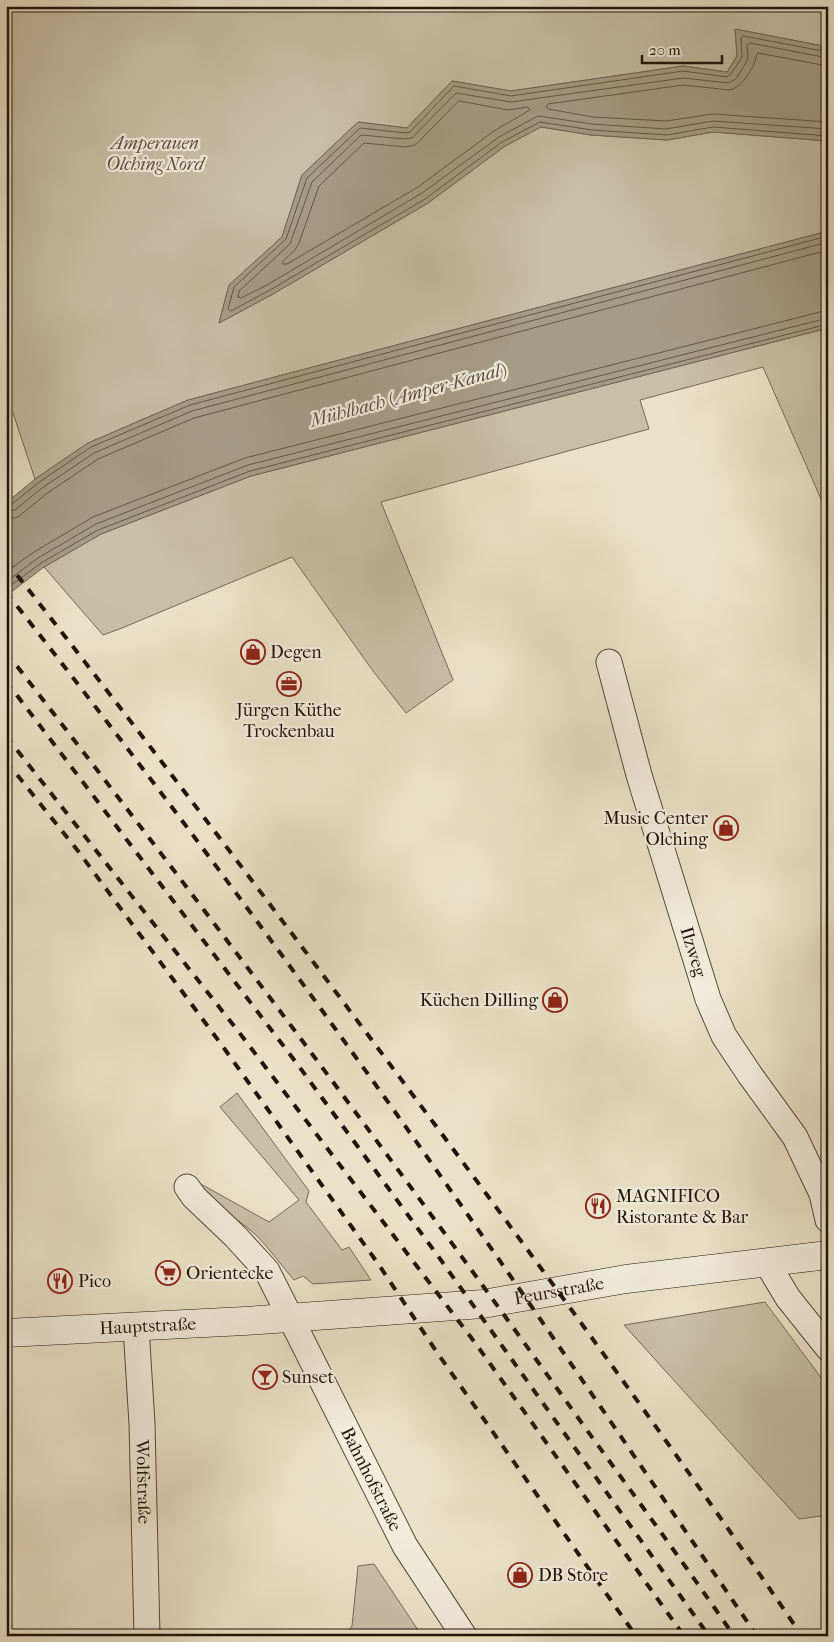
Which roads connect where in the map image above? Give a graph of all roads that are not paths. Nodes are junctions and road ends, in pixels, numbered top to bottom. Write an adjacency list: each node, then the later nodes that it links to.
1 (609, 662): 3 (street, Ilzweg)
2 (187, 1187): 6 (street, Bahnhofstraße)
3 (828, 1220)
4 (828, 1255): 5 (street, Feursstraße)
5 (767, 1263): 6 (street, Feursstraße); 9 (street)
6 (290, 1316): 7 (street, Hauptstraße); 11 (street, Bahnhofstraße)
7 (136, 1327): 8 (street, Hauptstraße); 10 (street, Wolfstraße)
8 (6, 1333)
9 (828, 1348)
10 (148, 1636)
11 (464, 1636)

